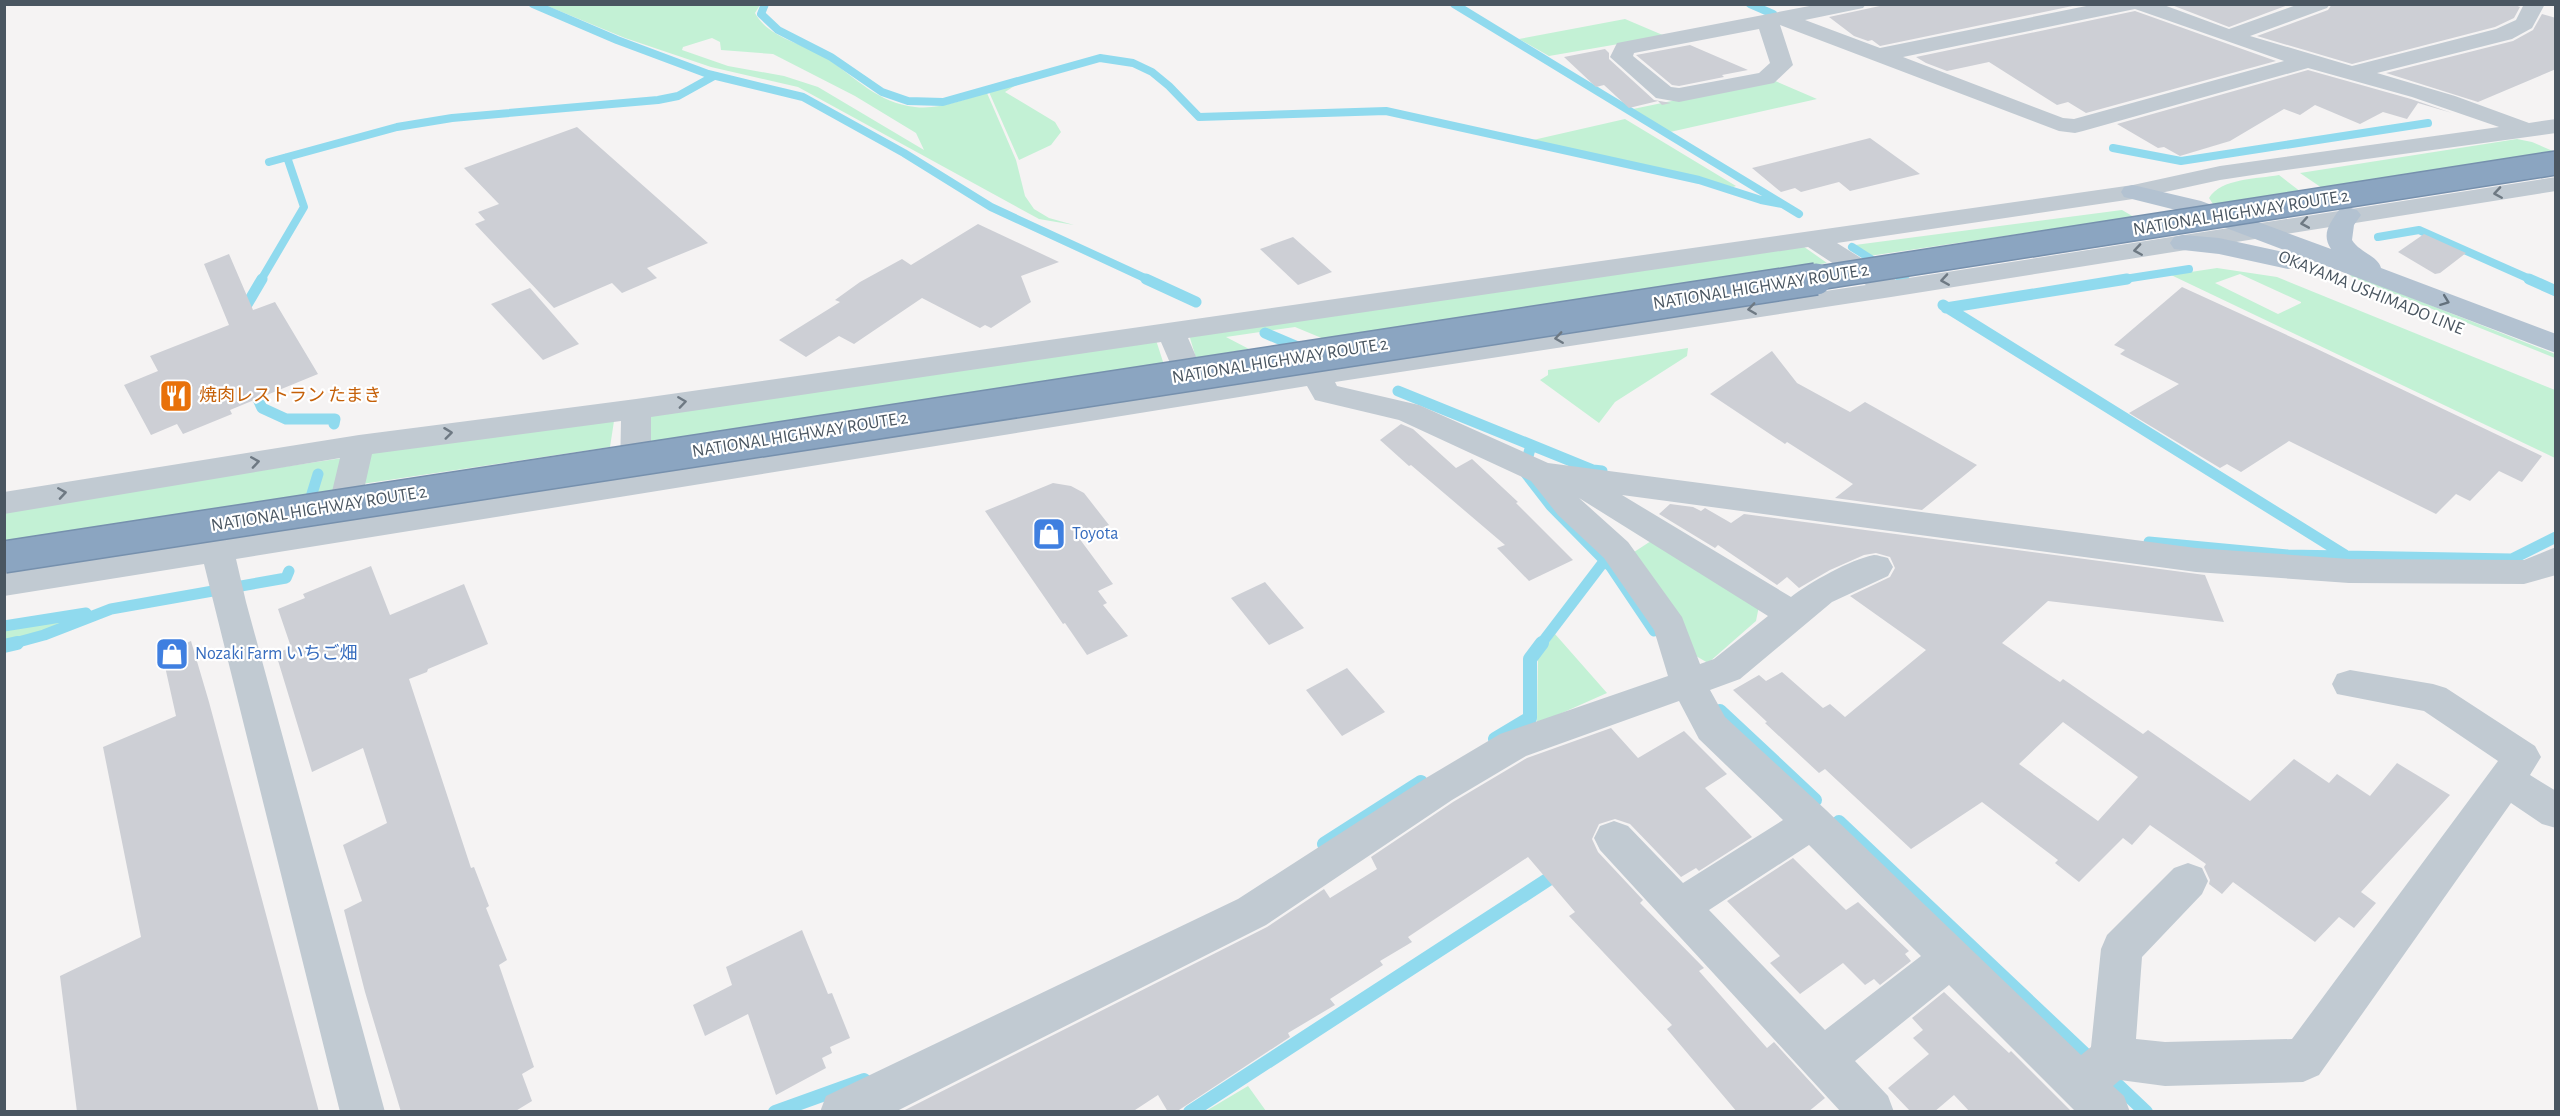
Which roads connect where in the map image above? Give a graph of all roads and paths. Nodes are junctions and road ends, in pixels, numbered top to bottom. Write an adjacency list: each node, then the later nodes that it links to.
1 (1856, 4): 6 (street)
2 (2129, 4): 8 (street)
3 (2141, 4): 7 (street)
4 (2320, 4): 7 (street)
5 (2535, 4): 10 (street)
6 (1774, 20): 6 (street); 8 (street)
7 (2230, 36): 9 (street)
8 (1879, 55): 9 (street)
9 (2310, 62): 10 (street)
10 (2352, 73): 12 (street)
11 (2556, 126): 12 (street)
12 (2526, 129): 13 (street); 16 (street)
13 (2556, 142)
14 (2556, 163): 36 (highway, NATIONAL HIGHWAY ROUTE 2, bridge)
15 (2556, 184): 17 (street, one-way to 17)
16 (2192, 192): 18 (main road, OKAYAMA USHIMADO LINE); 19 (street)
17 (2348, 215): 18 (street, one-way to 18); 22 (main road)
18 (2247, 232): 20 (street); 21 (main road, OKAYAMA USHIMADO LINE); 22 (main road, OKAYAMA USHIMADO LINE)
19 (1810, 237): 23 (street); 24 (street)
20 (2183, 243): 21 (main road); 23 (street, one-way to 23)
21 (2293, 262): 26 (main road, OKAYAMA USHIMADO LINE)
22 (2404, 285): 25 (main road, OKAYAMA USHIMADO LINE, one-way to 25)
23 (1892, 289): 27 (street, one-way to 27)
24 (1171, 331): 28 (street); 29 (street, one-way to 24)
25 (2556, 344)
26 (2556, 368)
27 (1317, 375): 28 (street); 31 (street)
28 (1197, 393): 32 (street)
29 (636, 408): 30 (street, one-way to 29); 32 (street)
30 (359, 445): 33 (street, one-way to 30); 34 (street)
31 (1542, 471): 37 (street); 40 (street); 41 (street)
32 (635, 482): 34 (street)
33 (4, 503)
34 (339, 530): 35 (street)
35 (218, 550): 39 (street); 52 (street)
36 (4, 557)
37 (2556, 559)
38 (1876, 567): 40 (street)
39 (4, 584)
40 (1793, 615): 41 (street)
41 (1688, 681): 45 (street); 53 (street)
42 (2350, 684): 43 (street)
43 (2506, 779): 44 (street); 51 (street)
44 (2556, 812)
45 (1812, 822): 48 (street); 49 (street)
46 (1614, 838): 48 (street)
47 (2188, 881): 51 (street)
48 (1679, 907): 50 (street)
49 (1950, 959): 50 (street); 51 (street)
50 (1823, 1059): 54 (street)
51 (2101, 1078)
52 (363, 1112)
53 (842, 1112)
54 (1872, 1112)

